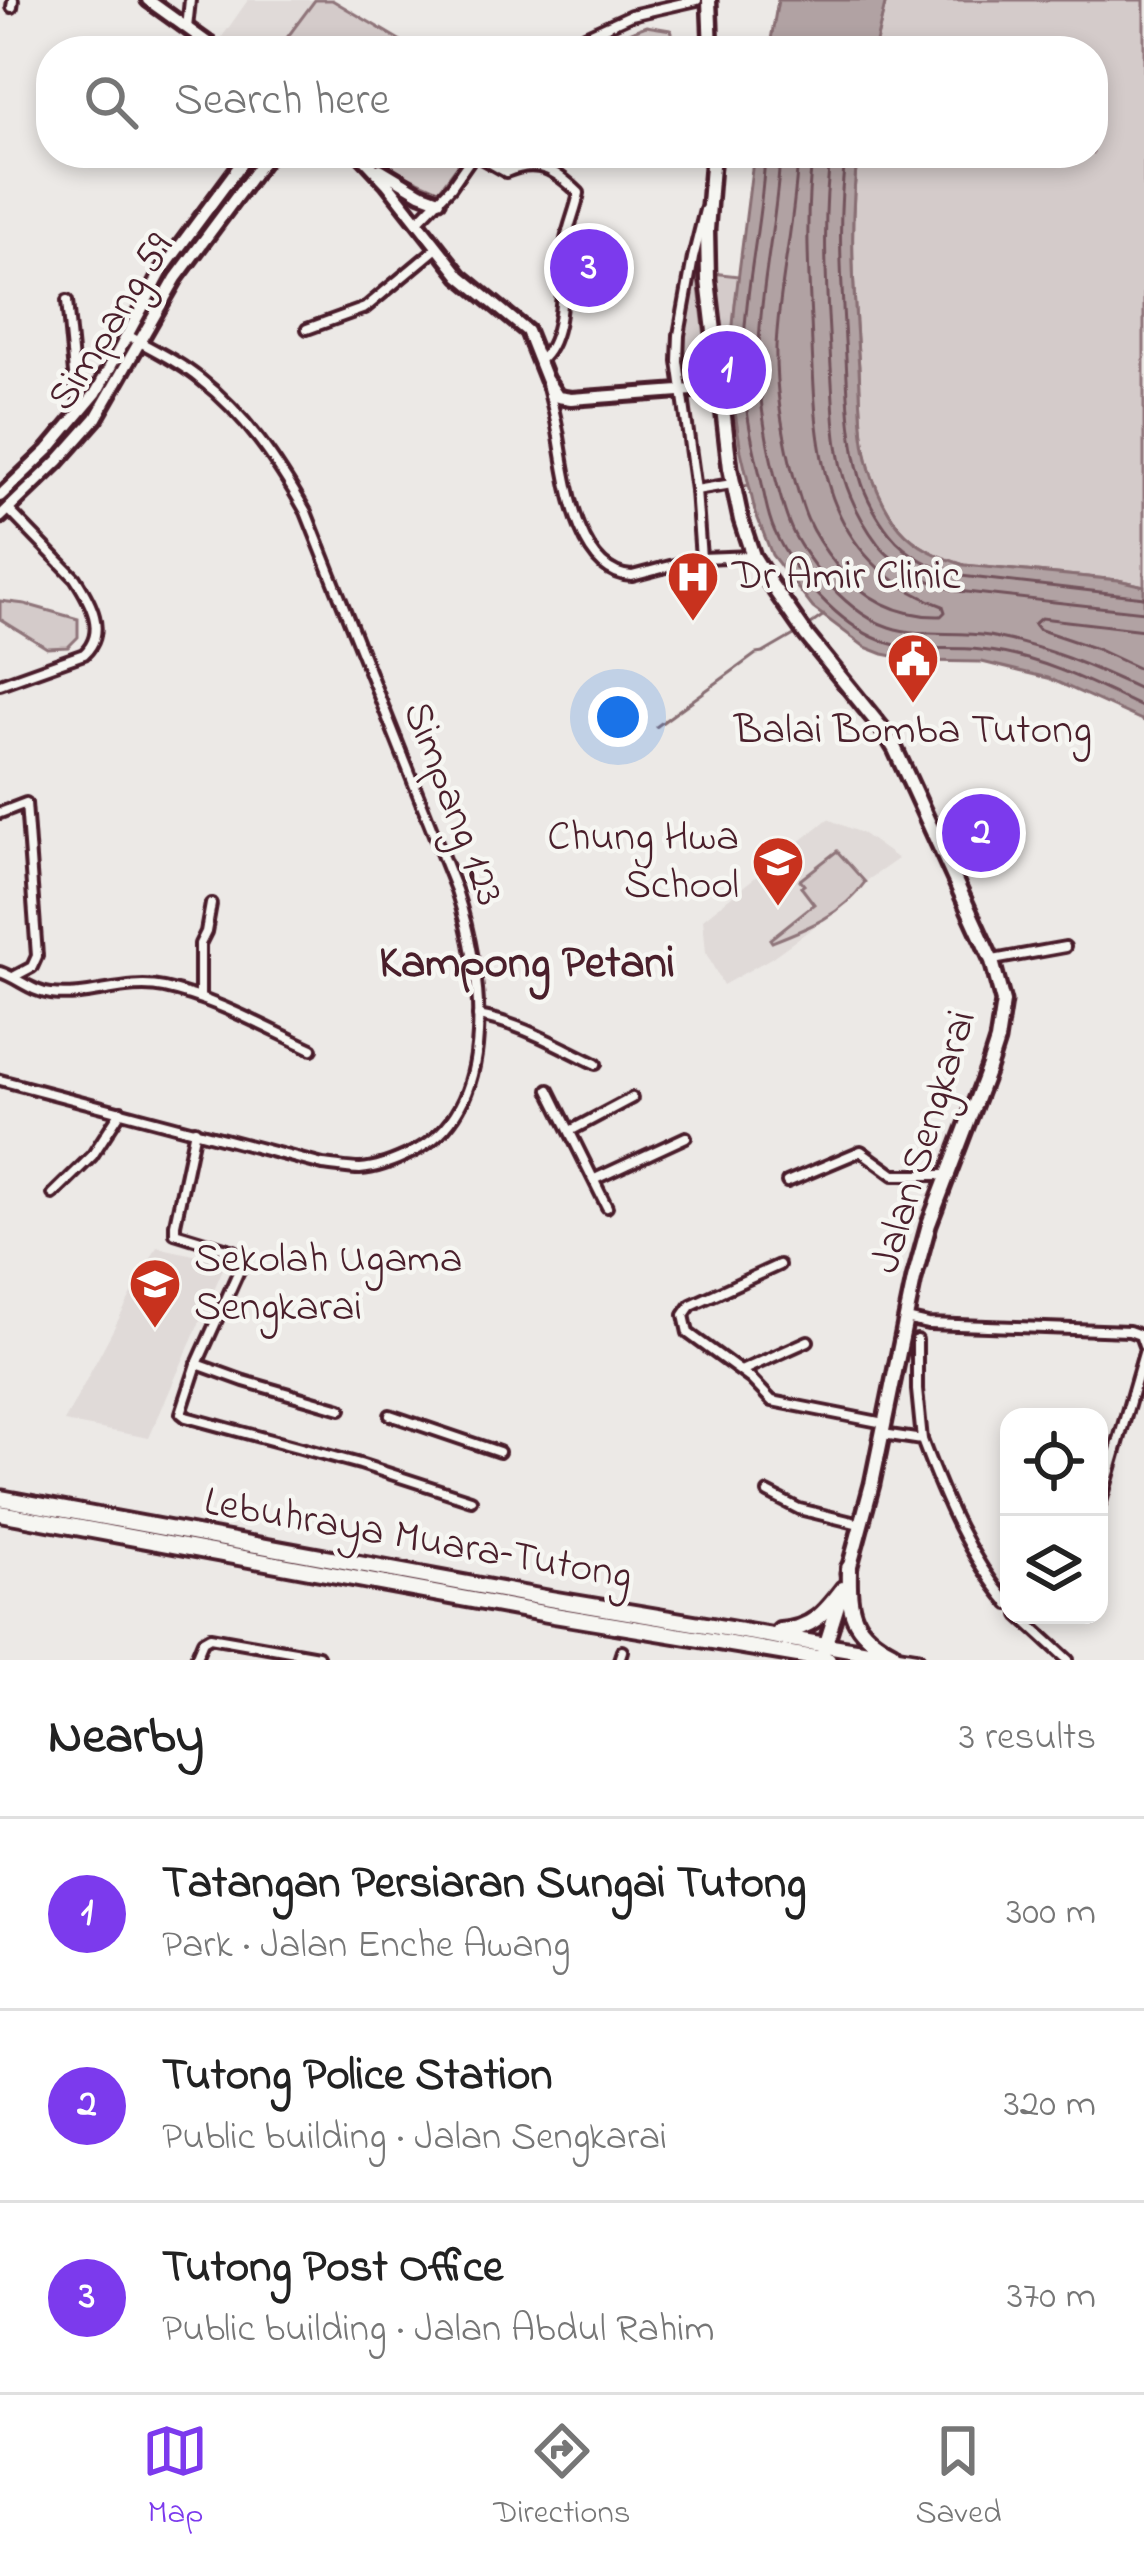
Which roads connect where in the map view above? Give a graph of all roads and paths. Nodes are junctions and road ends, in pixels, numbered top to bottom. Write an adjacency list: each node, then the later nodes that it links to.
1 (148, 0): 5 (street)
2 (190, 0): 5 (street)
3 (697, 0): 7 (street)
4 (709, 0): 8 (main road)
5 (187, 28): 6 (street)
6 (198, 36)
7 (585, 36)
8 (711, 36)
9 (238, 168): 22 (street, Simpang 59)
10 (258, 168): 23 (street, Simpang 59)
11 (374, 168): 18 (street)
12 (377, 168): 16 (street)
13 (463, 168): 16 (street)
14 (545, 168): 24 (street)
15 (711, 168): 17 (main road, Jalan Sengkarai)
16 (439, 200): 18 (street)
17 (708, 204): 26 (main road, Jalan Sengkarai); 27 (street)
18 (417, 222): 19 (street)
19 (437, 248): 21 (street); 24 (street)
20 (67, 301): 29 (street, Simpang 59)
21 (307, 329)
22 (127, 335): 23 (street, Simpang 123); 29 (street, Simpang 59)
23 (140, 342): 34 (street, Simpang 59); 45 (street, Simpang 123)
24 (539, 361): 25 (street)
25 (546, 379): 28 (street); 30 (street)
26 (720, 388): 27 (street); 31 (main road, Jalan Sengkarai)
27 (684, 392): 28 (street); 32 (street)
28 (571, 399): 30 (street)
29 (85, 408): 33 (street, Simpang 59)
30 (558, 428): 36 (street)
31 (732, 484): 32 (street); 35 (main road, Jalan Sengkarai)
32 (696, 490): 36 (street)
33 (0, 496)
34 (4, 513): 37 (street)
35 (752, 556): 36 (street); 41 (main road, Jalan Sengkarai)
36 (700, 558)
37 (0, 684)
38 (0, 813): 43 (street)
39 (211, 904): 44 (street)
40 (1065, 947): 41 (street)
41 (992, 961): 55 (main road, Jalan Sengkarai)
42 (0, 972): 43 (street)
43 (14, 976): 44 (street)
44 (200, 998): 46 (street)
45 (478, 1016): 47 (street); 52 (street, Simpang 123)
46 (312, 1049)
47 (596, 1064)
48 (0, 1080): 51 (street, Simpang 123)
49 (549, 1090): 53 (street)
50 (632, 1098): 53 (street)
51 (121, 1111): 52 (street, Simpang 123); 58 (street)
52 (195, 1130): 65 (street)
53 (570, 1131): 56 (street)
54 (686, 1137): 56 (street)
55 (950, 1175): 57 (street); 61 (main road, Jalan Sengkarai)
56 (595, 1179): 59 (street)
57 (787, 1182)
58 (53, 1194)
59 (608, 1207)
60 (778, 1265): 66 (street)
61 (906, 1319): 64 (street); 69 (main road, Jalan Sengkarai)
62 (917, 1340): 70 (street)
63 (808, 1341): 66 (street)
64 (1144, 1353): 72 (street)
65 (197, 1364): 67 (street); 75 (street)
66 (741, 1371): 69 (street)
67 (341, 1409)
68 (390, 1414): 71 (street)
69 (884, 1429): 70 (street); 77 (main road, Jalan Sengkarai)
70 (922, 1440): 80 (street)
71 (500, 1452)
72 (1108, 1478)
73 (768, 1493): 77 (street)
74 (0, 1498): 82 (highway, Lebuhraya Muara–Tutong)
75 (471, 1500)
76 (0, 1513): 84 (highway, Lebuhraya Muara–Tutong)
77 (861, 1525): 78 (main road, Jalan Sengkarai)
78 (849, 1568): 79 (main road, Jalan Sengkarai); 85 (highway)
79 (843, 1589): 82 (highway); 84 (main road, Jalan Sengkarai)
80 (1000, 1593)
81 (1029, 1624): 87 (street)
82 (745, 1631): 84 (highway, Lebuhraya Muara–Tutong)
83 (318, 1656): 86 (street)
84 (824, 1656): 85 (highway)
85 (909, 1659)
86 (195, 1660)
87 (1068, 1660)

